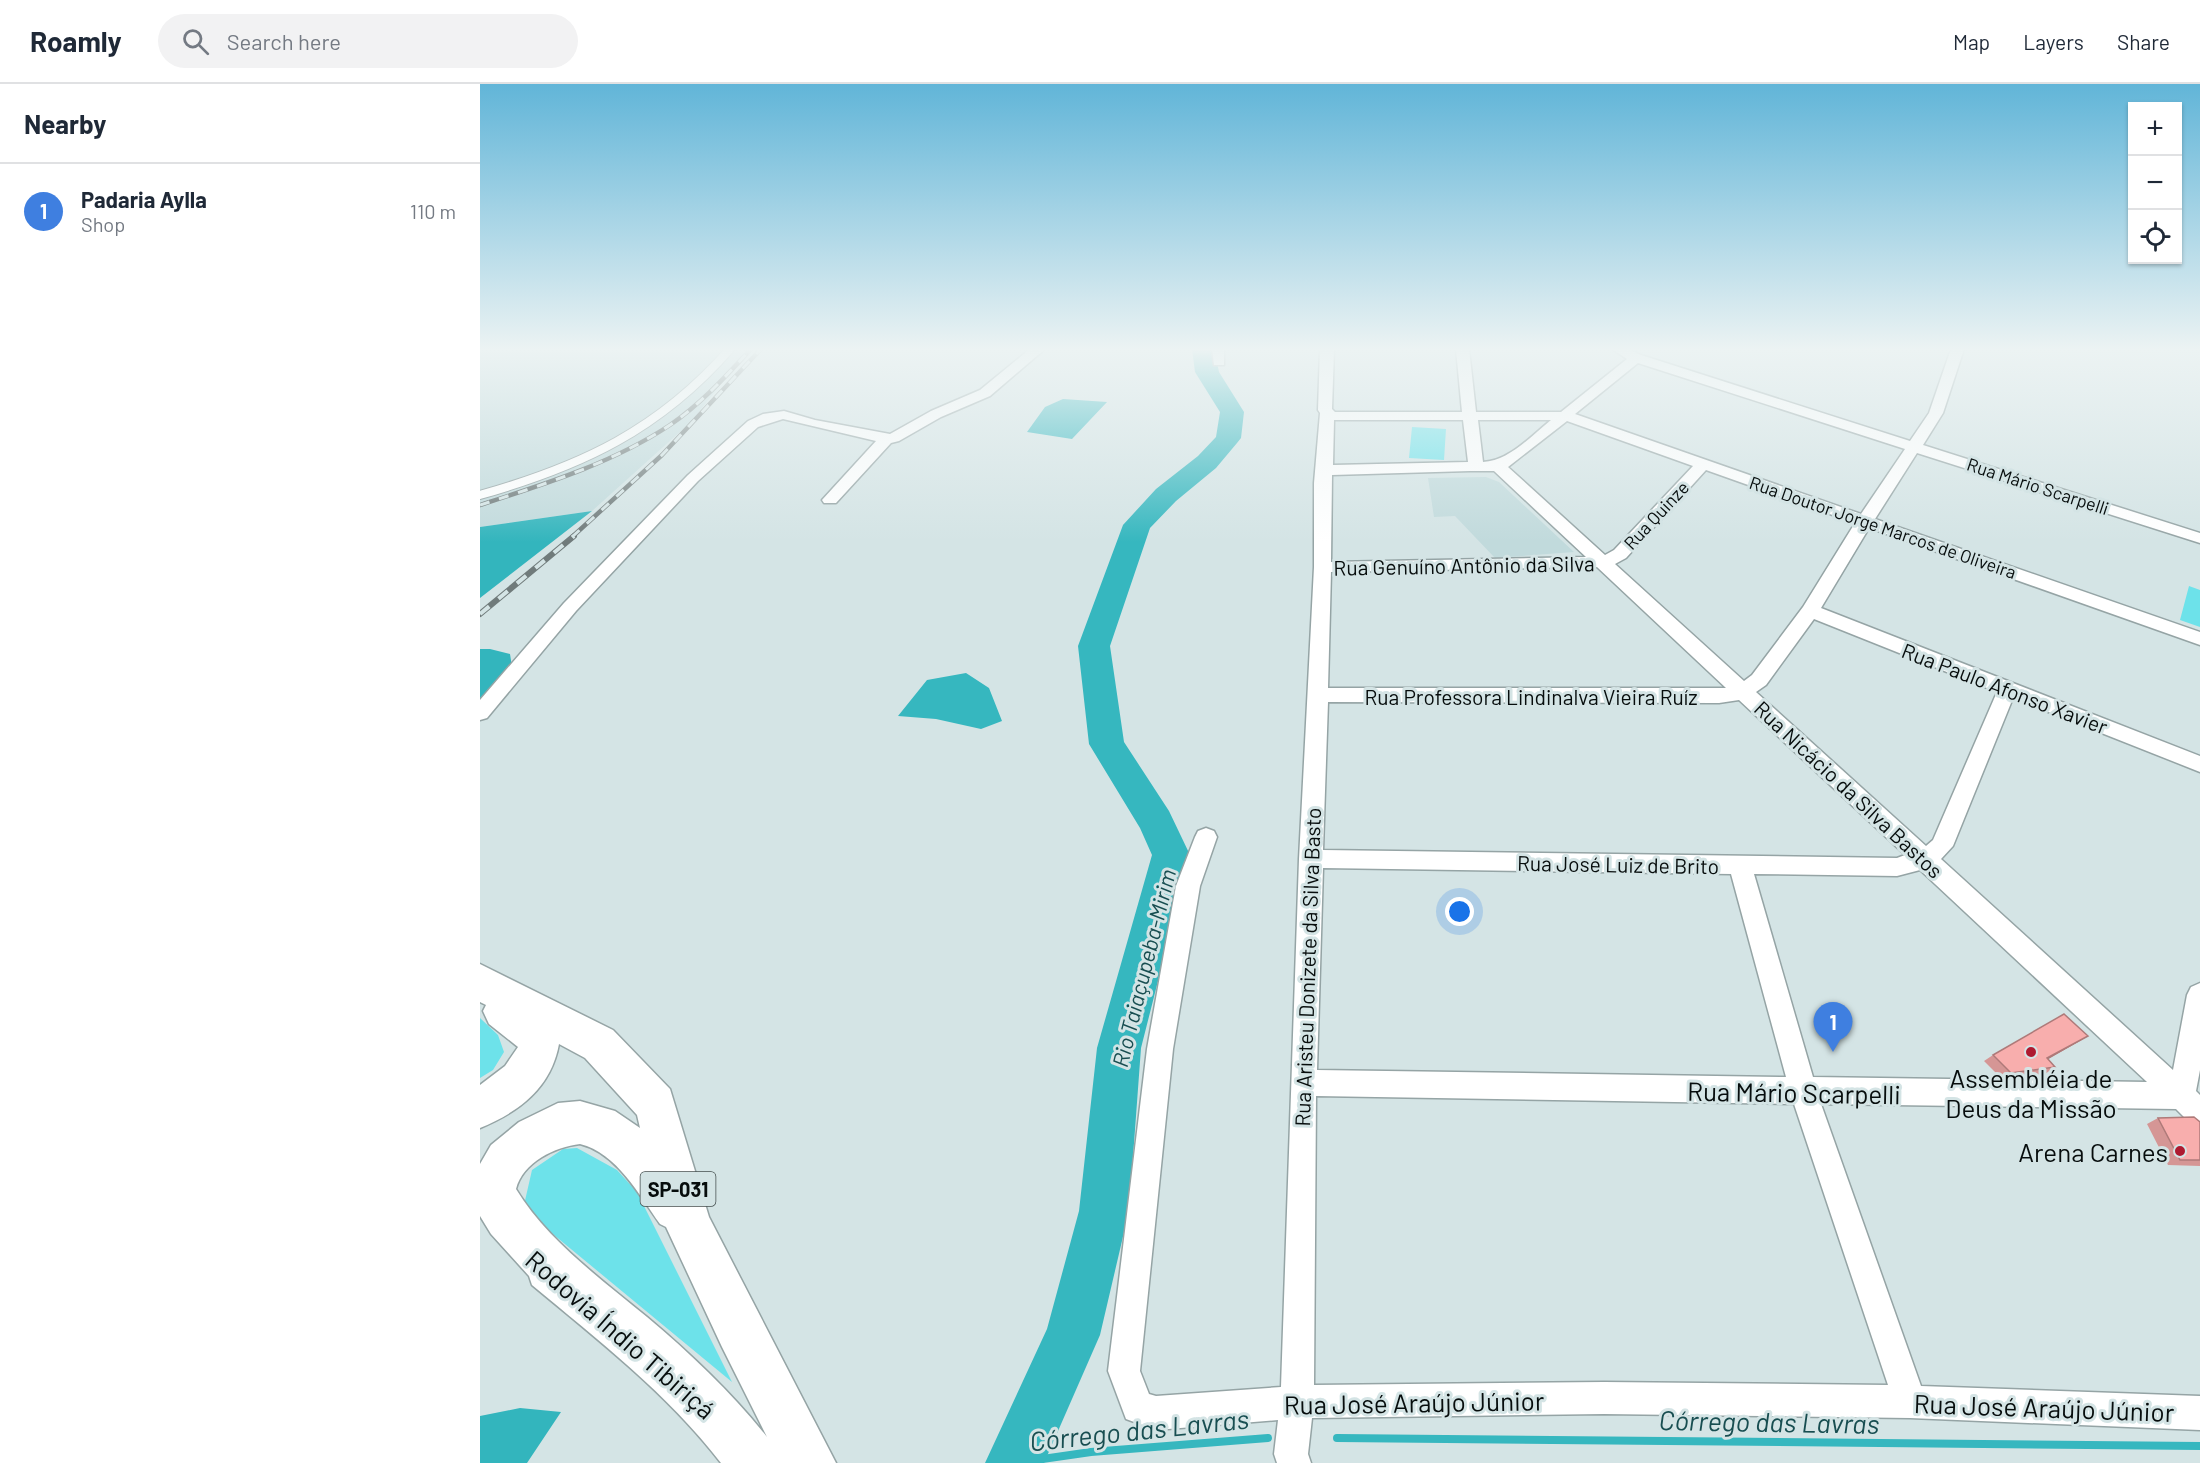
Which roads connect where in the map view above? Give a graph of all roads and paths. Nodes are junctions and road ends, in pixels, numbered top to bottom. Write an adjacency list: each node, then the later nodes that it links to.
1 (664, 413): 17 (lane)
2 (938, 413): 11 (street)
3 (1330, 413): 8 (street, Rua Aristeu Donizete da Silva Basto)
4 (1471, 413): 10 (street)
5 (1569, 413): 9 (street)
6 (1811, 413): 12 (street, Rua Mário Scarpelli)
7 (1936, 413): 12 (street)
8 (1333, 415): 10 (street, Rua Doutor Jorge Marcos de Oliveira); 16 (street, Rua Aristeu Donizete da Silva Basto)
9 (1566, 416): 10 (street, Rua Doutor Jorge Marcos de Oliveira); 13 (street, Rua Doutor Jorge Marcos de Oliveira); 14 (street)
10 (1471, 417): 15 (street)
11 (886, 439): 18 (street); 28 (street)
12 (1915, 446): 19 (street); 20 (street, Rua Mário Scarpelli)
13 (1703, 464): 19 (street, Rua Doutor Jorge Marcos de Oliveira); 21 (street, Rua Quinze)
14 (1498, 466): 15 (street); 21 (street, Rua Nicácio da Silva Bastos)
15 (1476, 468): 16 (street)
16 (1325, 471): 22 (street, Rua Aristeu Donizete da Silva Basto)
17 (480, 495)
18 (830, 500)
19 (1865, 520): 23 (street); 24 (street, Rua Doutor Jorge Marcos de Oliveira)
20 (2200, 538)
21 (1605, 562): 22 (street, Rua Genuíno Antônio da Silva); 26 (street, Rua Nicácio da Silva Bastos)
22 (1323, 567): 27 (street, Rua Aristeu Donizete da Silva Basto)
23 (1810, 611): 25 (street, Rua Paulo Afonso Xavier); 26 (street)
24 (2200, 639)
25 (2007, 690): 29 (street, Rua Paulo Afonso Xavier); 32 (street)
26 (1744, 692): 27 (street, Rua Professora Lindinalva Vieira Ruíz); 32 (street, Rua Nicácio da Silva Bastos)
27 (1318, 695): 31 (street, Rua Aristeu Donizete da Silva Basto)
28 (480, 713)
29 (2200, 764)
30 (1206, 837): 44 (street, Rua José Araújo Júnior)
31 (1310, 859): 33 (street, Rua José Luiz de Brito); 37 (street, Rua Aristeu Donizete da Silva Basto)
32 (1924, 859): 33 (street, Rua José Luiz de Brito); 39 (street, Rua Nicácio da Silva Bastos)
33 (1740, 866): 38 (street)
34 (480, 982): 42 (highway, SP-031)
35 (480, 993): 40 (highway)
36 (2200, 995): 39 (street)
37 (1303, 1083): 38 (street, Rua Mário Scarpelli); 44 (street, Rua Aristeu Donizete da Silva Basto)
38 (1804, 1092): 39 (street, Rua Mário Scarpelli); 45 (street)
39 (2191, 1105)
40 (480, 1107)
41 (480, 1212): 43 (highway, Rodovia Índio Tibiriçá)
42 (687, 1224): 43 (highway); 48 (highway, SP-031)
43 (566, 1282): 47 (highway, Rodovia Índio Tibiriçá)
44 (1297, 1402): 45 (street, Rua José Araújo Júnior); 49 (street, Rua Aristeu Donizete da Silva Basto)
45 (1910, 1402): 46 (street, Rua José Araújo Júnior)
46 (2200, 1413)
47 (754, 1463)
48 (809, 1463)
49 (1294, 1463)

